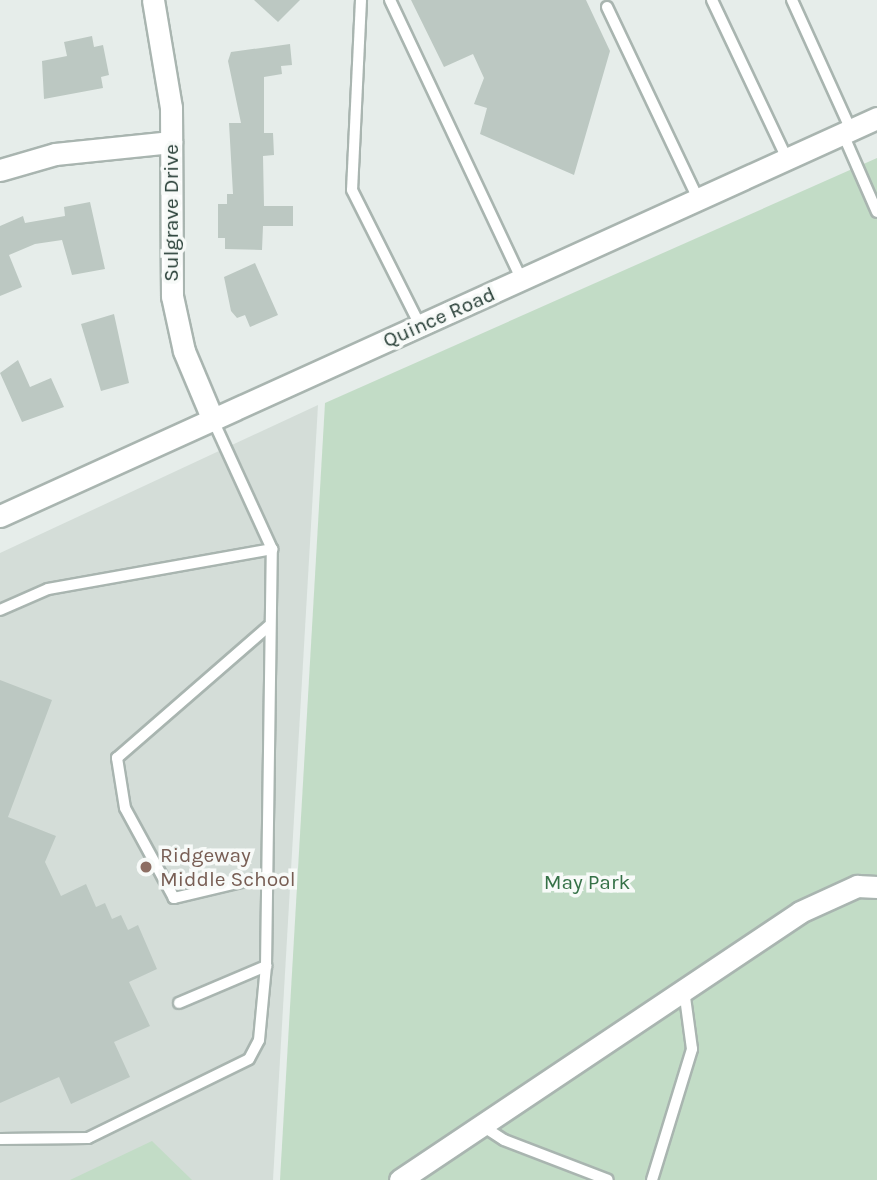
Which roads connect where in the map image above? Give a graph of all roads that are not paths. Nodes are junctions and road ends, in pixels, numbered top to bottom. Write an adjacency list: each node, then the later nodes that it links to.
1 (153, 0): 9 (street, Sulgrave Drive)
2 (361, 0): 15 (lane)
3 (390, 0): 14 (lane)
4 (712, 0): 10 (lane)
5 (792, 0): 8 (lane)
6 (607, 7): 12 (lane)
7 (877, 118): 8 (street, Quince Road)
8 (847, 132): 10 (street, Quince Road); 13 (lane)
9 (171, 142): 11 (street); 16 (street, Sulgrave Drive)
10 (787, 159): 12 (street, Quince Road)
11 (0, 170)
12 (698, 199): 14 (street, Quince Road)
13 (877, 212)
14 (522, 279): 15 (street, Quince Road)
15 (420, 325): 16 (street, Quince Road)
16 (213, 420): 17 (street, Quince Road); 18 (lane)
17 (0, 516)
18 (272, 549): 19 (lane); 20 (lane)
19 (0, 610)
20 (269, 626): 21 (lane); 21 (lane)
21 (267, 876): 23 (lane)
22 (877, 887): 24 (street)
23 (266, 966): 25 (lane); 27 (lane)
24 (684, 989): 26 (street); 30 (lane)
25 (180, 1003)
26 (481, 1125): 28 (street); 29 (lane)
27 (0, 1139)
28 (400, 1180)
29 (608, 1180)
30 (652, 1180)

